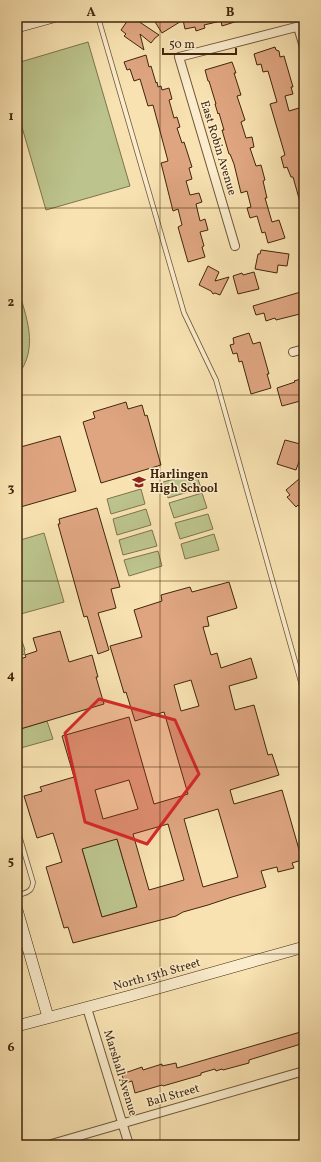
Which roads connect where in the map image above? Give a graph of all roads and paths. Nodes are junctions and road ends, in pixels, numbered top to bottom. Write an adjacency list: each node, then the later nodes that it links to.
1 (53, 17): 4 (street)
2 (98, 17): 9 (lane)
3 (301, 26): 5 (street); 6 (street, East Robin Avenue)
4 (17, 27)
5 (304, 47)
6 (235, 246)
7 (304, 349): 8 (street)
8 (293, 352)
9 (304, 693)
10 (17, 828): 11 (lane)
11 (17, 896)
12 (17, 910): 15 (street)
13 (304, 947): 14 (street, North 13th Street)
14 (87, 1008): 15 (street, North 13th Street); 18 (street, Marshall Avenue)
15 (48, 1017): 16 (street, North 13th Street)
16 (17, 1026)
17 (304, 1071): 18 (street, Ball Street)
18 (122, 1123): 19 (street, Ball Street); 20 (street, Marshall Avenue)
19 (48, 1145)
20 (129, 1145)

